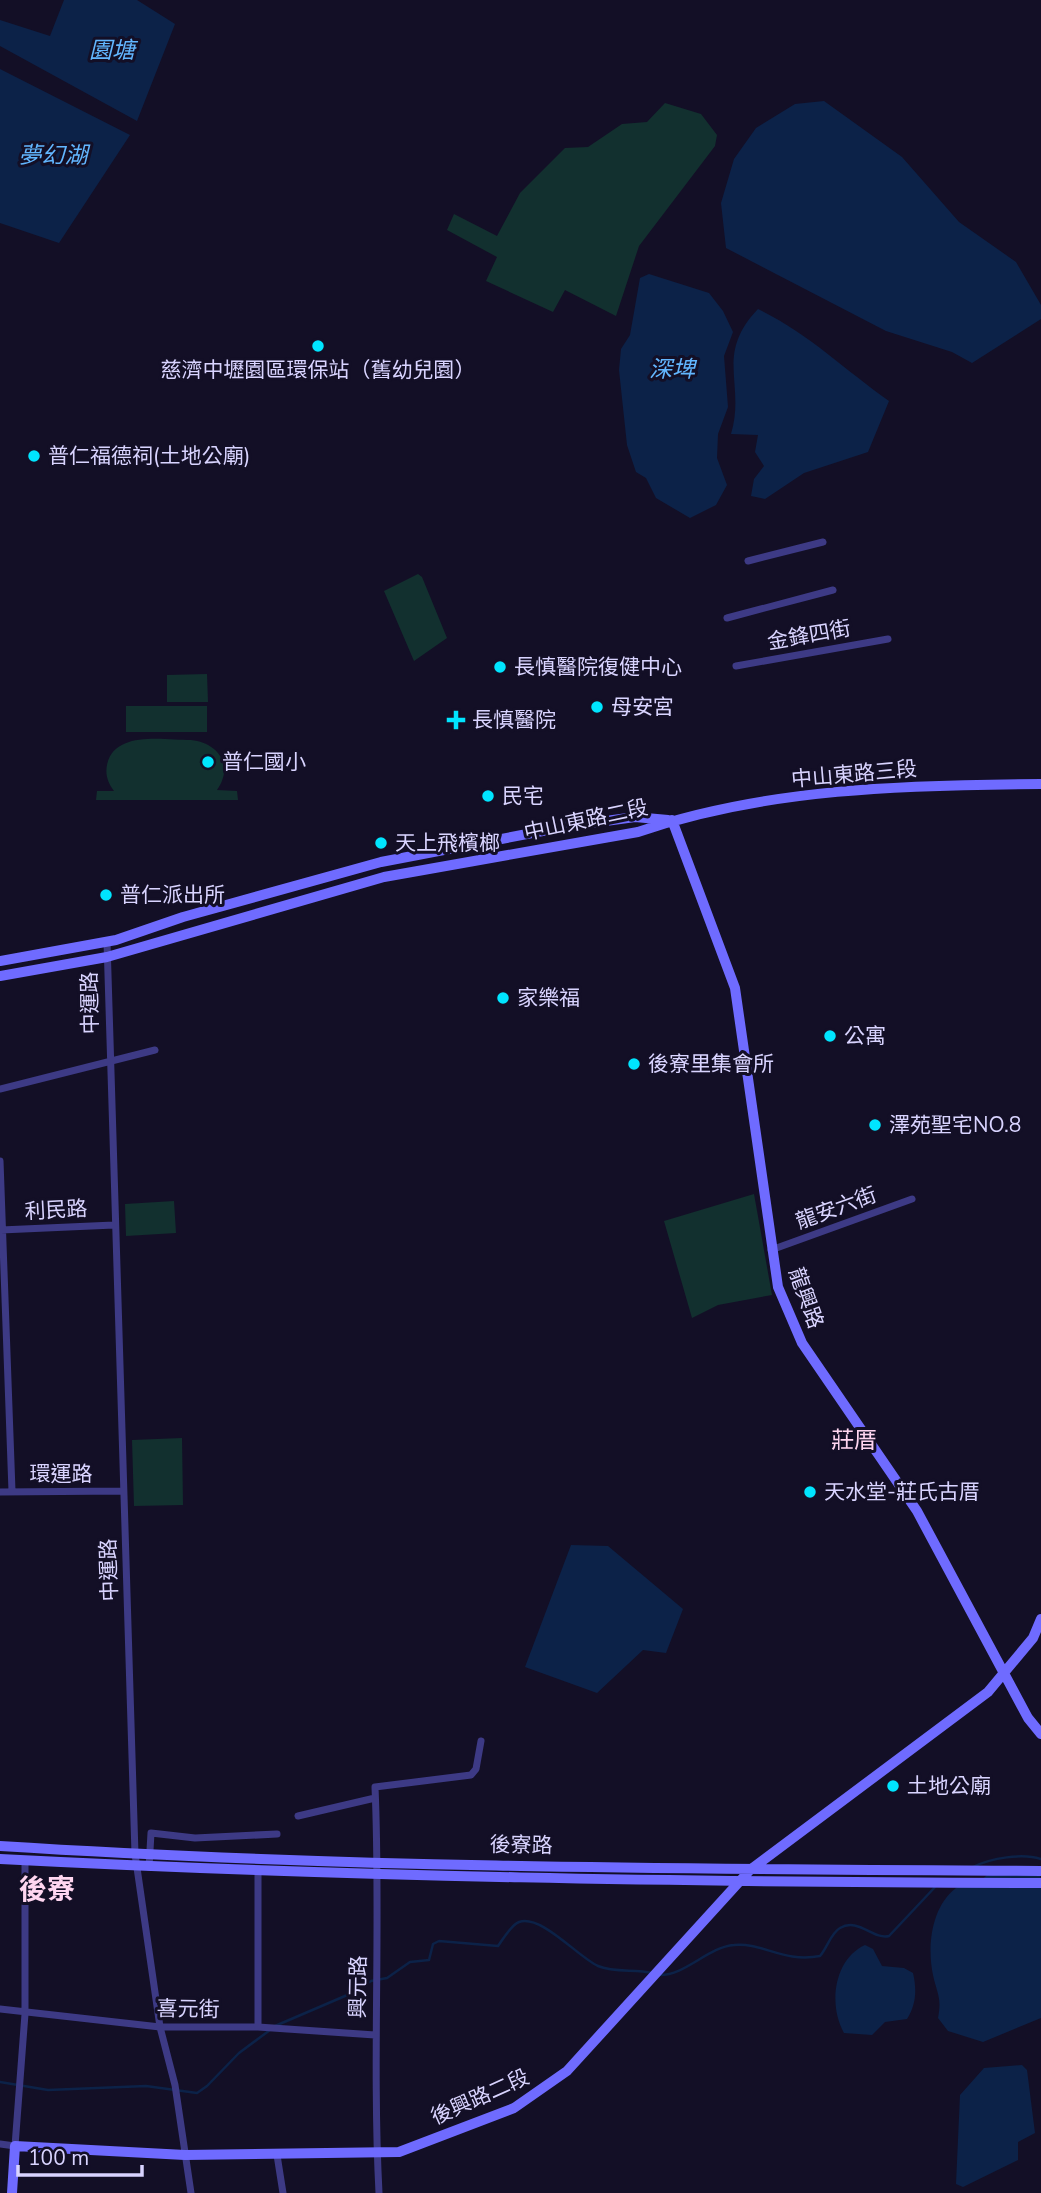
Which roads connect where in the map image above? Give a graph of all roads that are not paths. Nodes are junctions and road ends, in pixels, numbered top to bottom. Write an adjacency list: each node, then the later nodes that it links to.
1 (823, 542): 2 (street)
2 (748, 561)
3 (834, 590): 4 (street)
4 (727, 618)
5 (888, 639): 6 (street, 金鋒四街)
6 (736, 666)
7 (1041, 784): 8 (street, 中山東路三段)
8 (672, 820): 9 (street, 中山東路二段); 10 (street, 中山東路二段); 20 (street, 龍興路)
9 (107, 942): 10 (street, 中運路); 11 (street, 中山東路二段)
10 (107, 957): 12 (street, 中山東路二段); 14 (street, 中運路)
11 (0, 961)
12 (0, 976)
13 (155, 1050): 14 (street)
14 (109, 1063): 15 (street); 18 (street, 中運路)
15 (0, 1089)
16 (0, 1161): 19 (street)
17 (912, 1199): 20 (street, 龍安六街)
18 (114, 1225): 19 (street, 利民路); 21 (street, 中運路)
19 (2, 1230): 23 (street)
20 (771, 1250): 26 (street, 龍興路)
21 (123, 1491): 23 (street, 環運路); 33 (street, 中運路)
22 (0, 1492): 23 (street, 環運路)
23 (12, 1492)
24 (1041, 1619): 25 (street, 後興路二段)
25 (1037, 1640): 26 (street, 後興路二段)
26 (1005, 1673): 27 (street, 龍興路); 41 (street, 後興路二段)
27 (1041, 1734)
28 (481, 1741): 29 (street, 興元路)
29 (375, 1798): 30 (street); 37 (street, 興元路)
30 (298, 1816)
31 (277, 1835): 34 (street)
32 (0, 1846): 33 (street, 後寮路)
33 (135, 1854): 34 (street, 後寮路); 38 (street, 中運路)
34 (150, 1855): 37 (street, 後寮路); 39 (street)
35 (0, 1859): 36 (street, 後寮路)
36 (25, 1861): 38 (street, 後寮路); 47 (street)
37 (378, 1861): 41 (street, 後寮路); 43 (street, 興元路)
38 (136, 1866): 39 (street, 後寮路); 49 (street, 中運路)
39 (149, 1867): 40 (street, 後寮路)
40 (258, 1870): 43 (street, 後寮路); 48 (street)
41 (750, 1870): 42 (street, 後寮路); 44 (street, 後興路二段)
42 (1041, 1871)
43 (377, 1872): 44 (street, 後寮路); 50 (street, 興元路)
44 (738, 1882): 45 (street, 後寮路); 53 (street, 後興路二段)
45 (1041, 1883)
46 (0, 2009): 47 (street, 喜元街)
47 (25, 2014): 49 (street, 喜元街); 52 (street)
48 (258, 2026): 49 (street, 喜元街); 50 (street, 喜元街)
49 (160, 2027): 54 (street, 中運路)
50 (375, 2035): 53 (street, 興元路)
51 (0, 2144): 52 (street, 後興路二段)
52 (15, 2146): 54 (street, 後興路二段); 56 (street)
53 (377, 2154): 55 (street, 後興路二段); 59 (street, 興元路)
54 (185, 2155): 55 (street, 後興路二段); 57 (street, 中運路)
55 (277, 2155): 58 (street)
56 (12, 2193)
57 (191, 2193)
58 (283, 2193)
59 (379, 2193)

